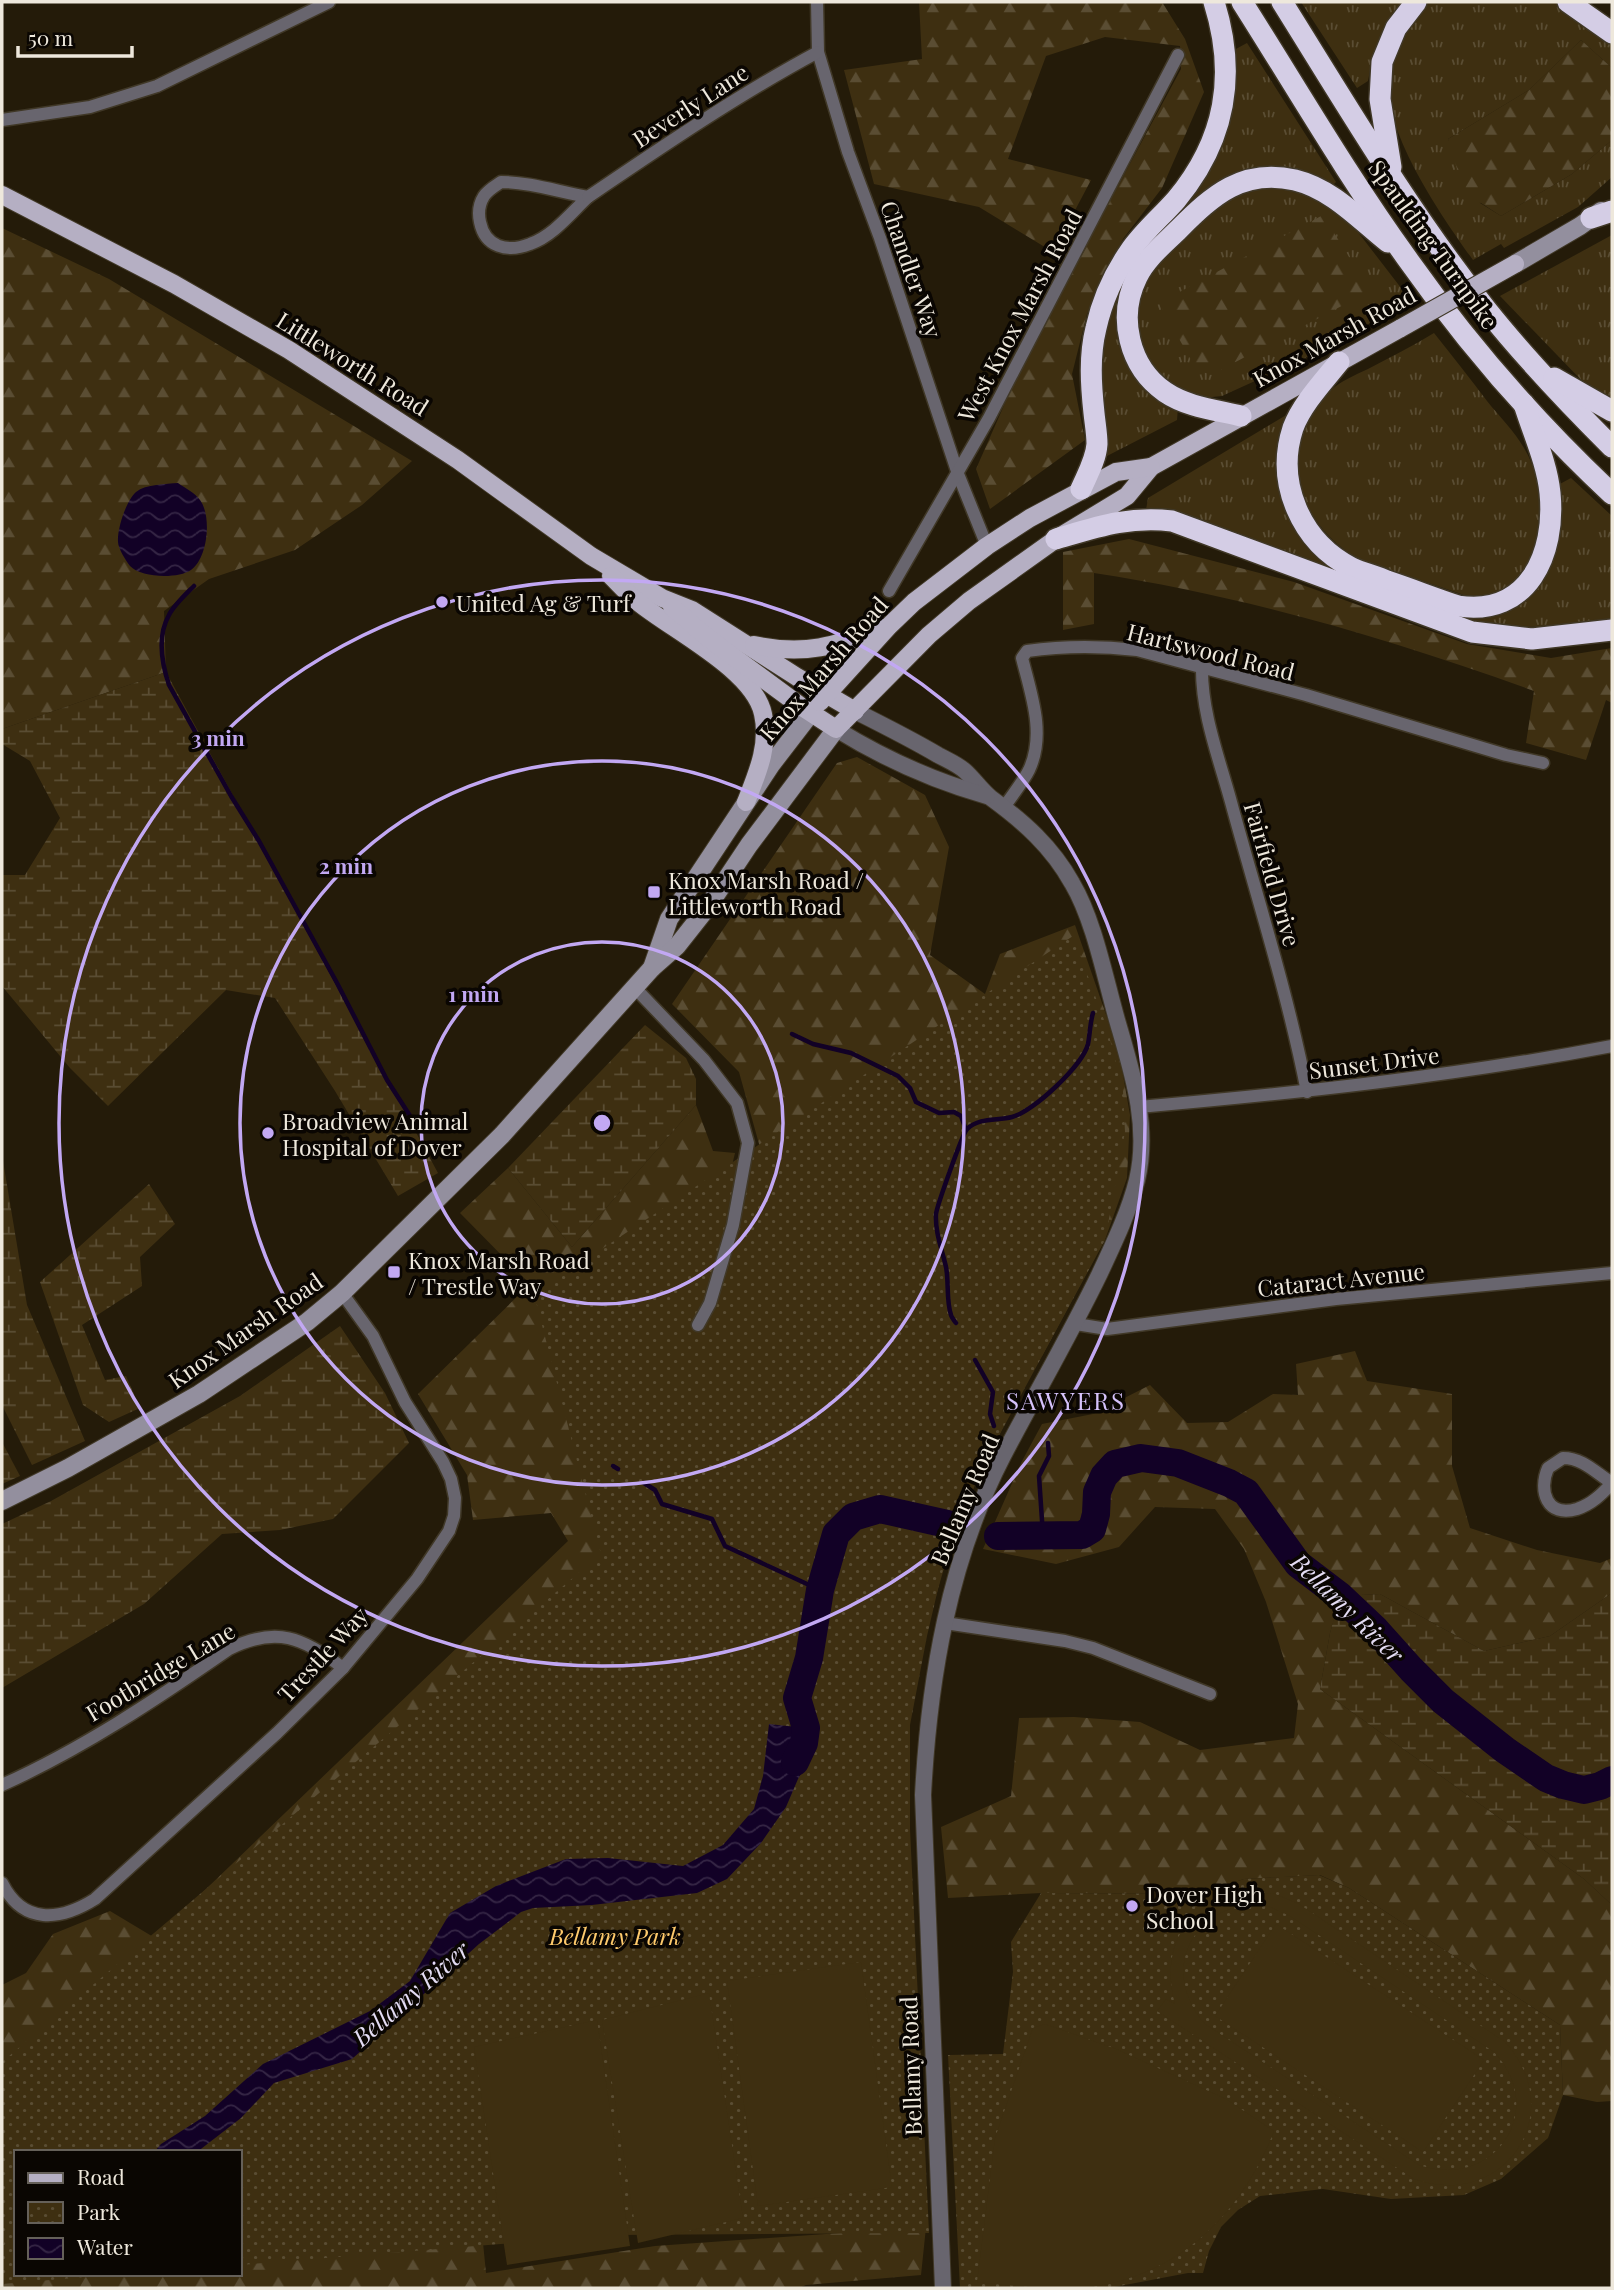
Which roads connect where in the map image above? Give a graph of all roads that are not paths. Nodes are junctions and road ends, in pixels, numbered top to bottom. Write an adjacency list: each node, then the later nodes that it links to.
1 (329, 2): 11 (street)
2 (817, 2): 9 (street, Chandler Way)
3 (1214, 2): 27 (highway)
4 (1242, 2): 18 (highway, Spaulding Turnpike)
5 (1282, 2): 12 (highway, Spaulding Turnpike)
6 (1416, 2): 12 (highway)
7 (1568, 2): 8 (highway)
8 (1612, 33)
9 (818, 52): 14 (street, Beverly Lane); 26 (street, Chandler Way)
10 (1178, 55): 26 (street, West Knox Marsh Road)
11 (2, 120)
12 (1393, 176): 20 (highway, Spaulding Turnpike)
13 (2, 195): 31 (main road, Littleworth Road)
14 (588, 197): 14 (street, Beverly Lane)
15 (1612, 203): 17 (main road, Knox Marsh Road)
16 (1612, 211): 17 (highway)
17 (1591, 218): 19 (main road, Knox Marsh Road, bridge)
18 (1405, 257): 21 (highway, Spaulding Turnpike); 23 (highway)
19 (1339, 362): 21 (highway); 23 (main road, Knox Marsh Road)
20 (1537, 368): 22 (highway); 24 (highway, Spaulding Turnpike)
21 (1524, 404): 28 (highway, Spaulding Turnpike)
22 (1612, 411)
23 (1241, 416): 25 (main road, Knox Marsh Road)
24 (1612, 447)
25 (1151, 467): 27 (main road, Knox Marsh Road); 29 (main road, Knox Marsh Road)
26 (958, 474): 30 (street, Chandler Way); 32 (street, West Knox Marsh Road)
27 (1081, 489): 30 (main road, Knox Marsh Road)
28 (1612, 494)
29 (1056, 539): 35 (highway); 39 (main road, Knox Marsh Road)
30 (987, 546): 34 (main road, Knox Marsh Road)
31 (591, 556): 33 (main road, Littleworth Road); 44 (main road)
32 (889, 591)
33 (662, 598): 36 (main road, Littleworth Road); 40 (main road, Littleworth Road)
34 (889, 625): 36 (main road); 38 (main road, Knox Marsh Road)
35 (1612, 630)
36 (746, 644): 38 (main road, Littleworth Road)
37 (1202, 666): 42 (street, Hartswood Road); 45 (street, Hartswood Road); 49 (street, Fairfield Drive)
38 (827, 695): 39 (main road, Littleworth Road); 40 (main road, Knox Marsh Road)
39 (855, 711): 41 (main road, Knox Marsh Road); 43 (street, Bellamy Road)
40 (811, 713): 41 (main road, Littleworth Road); 44 (main road, Knox Marsh Road)
41 (836, 729): 43 (street, Bellamy Road); 46 (main road, Knox Marsh Road)
42 (1543, 763)
43 (989, 797): 45 (street, Bellamy Road)
44 (746, 802): 46 (main road, Knox Marsh Road)
45 (1005, 806): 50 (street, Bellamy Road)
46 (652, 968): 47 (main road, Knox Marsh Road)
47 (635, 988): 52 (main road, Knox Marsh Road); 54 (street)
48 (1612, 1046): 49 (street, Sunset Drive)
49 (1307, 1092): 50 (street, Sunset Drive)
50 (1139, 1107): 53 (street, Bellamy Road)
51 (1612, 1273): 53 (street, Cataract Avenue)
52 (342, 1293): 56 (main road, Knox Marsh Road); 58 (street, Trestle Way)
53 (1076, 1324): 57 (street, Bellamy Road)
54 (698, 1325)
55 (1612, 1483): 55 (street)
56 (2, 1501)
57 (945, 1623): 59 (street); 62 (street, Bellamy Road)
58 (342, 1668): 60 (street, Footbridge Lane); 61 (street, Trestle Way)
59 (1210, 1694)
60 (2, 1786)
61 (2, 1882)
62 (943, 2288)

